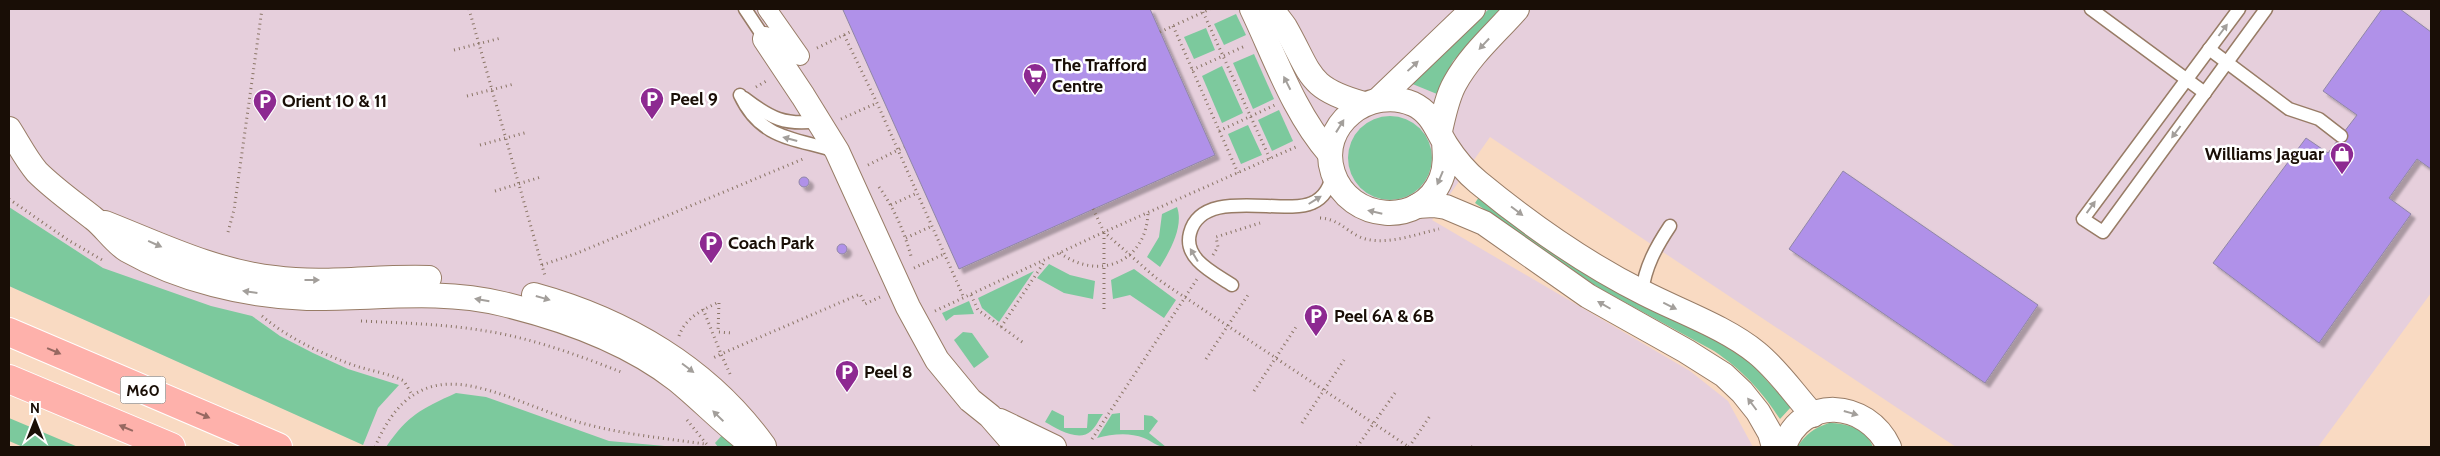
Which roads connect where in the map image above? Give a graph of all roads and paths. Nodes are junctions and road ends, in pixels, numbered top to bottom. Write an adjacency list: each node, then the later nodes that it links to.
1 (262, 9): 63 (path)
2 (469, 9): 20 (path)
3 (745, 9): 19 (lane)
4 (767, 9): 24 (street)
5 (1210, 9): 13 (path)
6 (1252, 9): 46 (street, one-way to 6)
7 (1271, 9): 34 (street)
8 (1472, 9): 34 (street, one-way to 8)
9 (1517, 9): 41 (street, one-way to 41)
10 (2091, 9): 28 (lane)
11 (2239, 9): 22 (lane, one-way to 11)
12 (2266, 9): 26 (lane)
13 (1203, 12): 14 (path); 25 (path)
14 (1173, 26): 16 (path); 27 (path)
15 (852, 31): 17 (path)
16 (1160, 32)
17 (844, 35): 24 (path); 35 (path)
18 (501, 38): 20 (path)
19 (765, 39): 37 (street)
20 (479, 44): 23 (path); 30 (path)
21 (1247, 46): 25 (path)
22 (2209, 49): 26 (lane); 28 (lane)
23 (454, 50)
24 (800, 56)
25 (1223, 56): 27 (path); 36 (path)
26 (2227, 63): 31 (lane); 42 (lane)
27 (1192, 70): 39 (path)
28 (2186, 79): 31 (lane); 31 (lane, one-way to 28)
29 (514, 84): 30 (path)
30 (492, 90): 32 (path); 43 (path)
31 (2205, 93)
32 (466, 96)
33 (1282, 102): 36 (path)
34 (1371, 102): 41 (street); 46 (street, one-way to 34)
35 (877, 103): 37 (path); 55 (path)
36 (1251, 116): 39 (path); 49 (path)
37 (830, 120): 45 (street); 45 (lane, one-way to 37)
38 (9, 129): 50 (street)
39 (1220, 131): 51 (path)
40 (528, 132): 43 (path)
41 (1442, 136): 57 (street, one-way to 57); 75 (street, one-way to 75)
42 (2341, 136)
43 (506, 138): 44 (path); 53 (path)
44 (480, 145)
45 (837, 151): 74 (street)
46 (1327, 155): 49 (path); 57 (street, one-way to 46); 73 (lane, one-way to 46)
47 (808, 157): 70 (path)
48 (9, 158): 50 (street)
49 (1270, 159): 51 (path)
50 (35, 170): 60 (street)
51 (1238, 173): 59 (path)
52 (541, 177): 53 (path)
53 (519, 184): 54 (path); 70 (path)
54 (495, 191)
55 (917, 193): 56 (path); 61 (path)
56 (892, 205)
57 (1417, 206): 118 (street, one-way to 57)
58 (1093, 209): 64 (path)
59 (1148, 213): 64 (path); 68 (path)
60 (94, 219): 79 (street, one-way to 79); 112 (street, one-way to 60)
61 (932, 226): 65 (path); 67 (path)
62 (1670, 226): 75 (lane)
63 (228, 232)
64 (1104, 232): 66 (path); 68 (path); 71 (path)
65 (906, 238)
66 (1060, 252): 69 (path); 71 (path)
67 (944, 254): 72 (path); 78 (path)
68 (1129, 255): 71 (path); 84 (path)
69 (1046, 259): 76 (path); 85 (path)
70 (542, 265): 79 (path)
71 (1102, 267): 81 (path)
72 (914, 268)
73 (1232, 285)
74 (900, 288): 91 (path); 103 (street)
75 (1642, 292): 102 (street, one-way to 102)
76 (971, 295): 78 (path); 85 (path)
77 (1248, 295): 84 (path)
78 (964, 298): 82 (path)
79 (552, 300): 113 (street, one-way to 113)
80 (703, 309): 88 (path); 89 (path); 91 (path)
81 (1104, 310)
82 (934, 311)
83 (258, 313): 101 (path)
84 (1228, 326): 92 (path); 93 (path)
85 (1001, 327): 90 (path)
86 (1296, 328): 93 (path)
87 (14, 333): 109 (highway, M60, one-way to 109)
88 (733, 333)
89 (678, 343)
90 (1025, 344)
91 (721, 354): 94 (path); 97 (path)
92 (1206, 358)
93 (1276, 358): 98 (path); 99 (path)
94 (706, 360)
95 (1344, 360): 98 (path)
96 (9, 379): 108 (highway, M60, one-way to 96)
97 (732, 379)
98 (1324, 390): 105 (path); 106 (path)
99 (1254, 391)
100 (1394, 393): 106 (path)
101 (412, 395): 110 (path); 111 (path)
102 (1813, 415): 107 (street, one-way to 107); 119 (street)
103 (990, 416): 114 (street); 115 (street)
104 (1430, 416): 117 (path)
105 (1302, 423)
106 (1373, 423): 116 (path); 117 (path)
107 (1890, 443)
108 (171, 447)
109 (278, 447)
110 (375, 447)
111 (709, 447)
112 (755, 447)
113 (765, 447)
114 (1017, 447)
115 (1054, 447)
116 (1357, 447)
117 (1409, 447)
118 (1774, 447)
119 (1784, 447)

